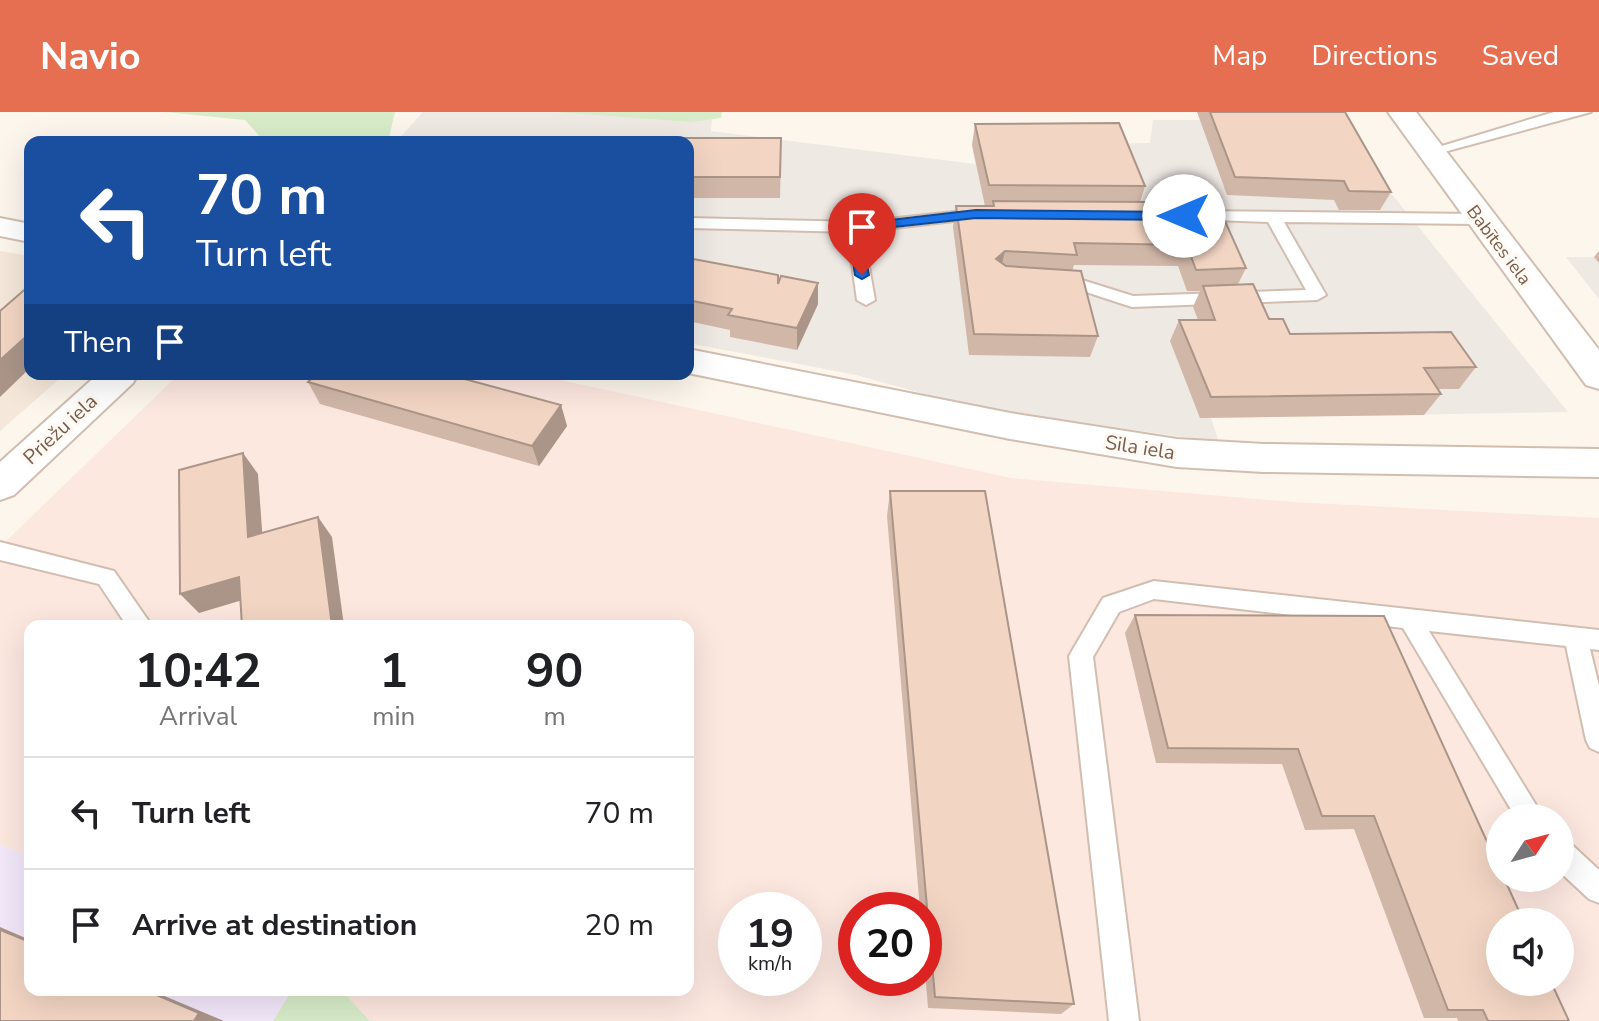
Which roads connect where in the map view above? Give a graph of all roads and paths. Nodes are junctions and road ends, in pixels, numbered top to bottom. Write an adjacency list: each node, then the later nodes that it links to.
1 (1402, 112): 4 (street, Babītes iela)
2 (1584, 112): 3 (lane)
3 (1513, 120): 4 (lane)
4 (1429, 152): 8 (street, Babītes iela)
5 (992, 214): 11 (lane)
6 (1180, 216): 7 (lane)
7 (1273, 217): 8 (lane); 13 (lane)
8 (1479, 219): 16 (street, Babītes iela)
9 (694, 223): 11 (lane)
10 (0, 227): 12 (street)
11 (860, 227): 14 (lane)
12 (24, 232)
13 (1034, 282)
14 (866, 300)
15 (694, 362): 18 (street, Sila iela)
16 (1599, 376)
17 (114, 380): 19 (street, Priežu iela)
18 (1599, 463)
19 (0, 485)
20 (0, 551): 22 (lane)
21 (1409, 618): 23 (lane); 25 (lane); 28 (lane)
22 (136, 620)
23 (1587, 639): 24 (lane)
24 (1599, 740)
25 (1522, 804)
26 (1574, 866): 27 (lane)
27 (1599, 889)
28 (1124, 1021)

